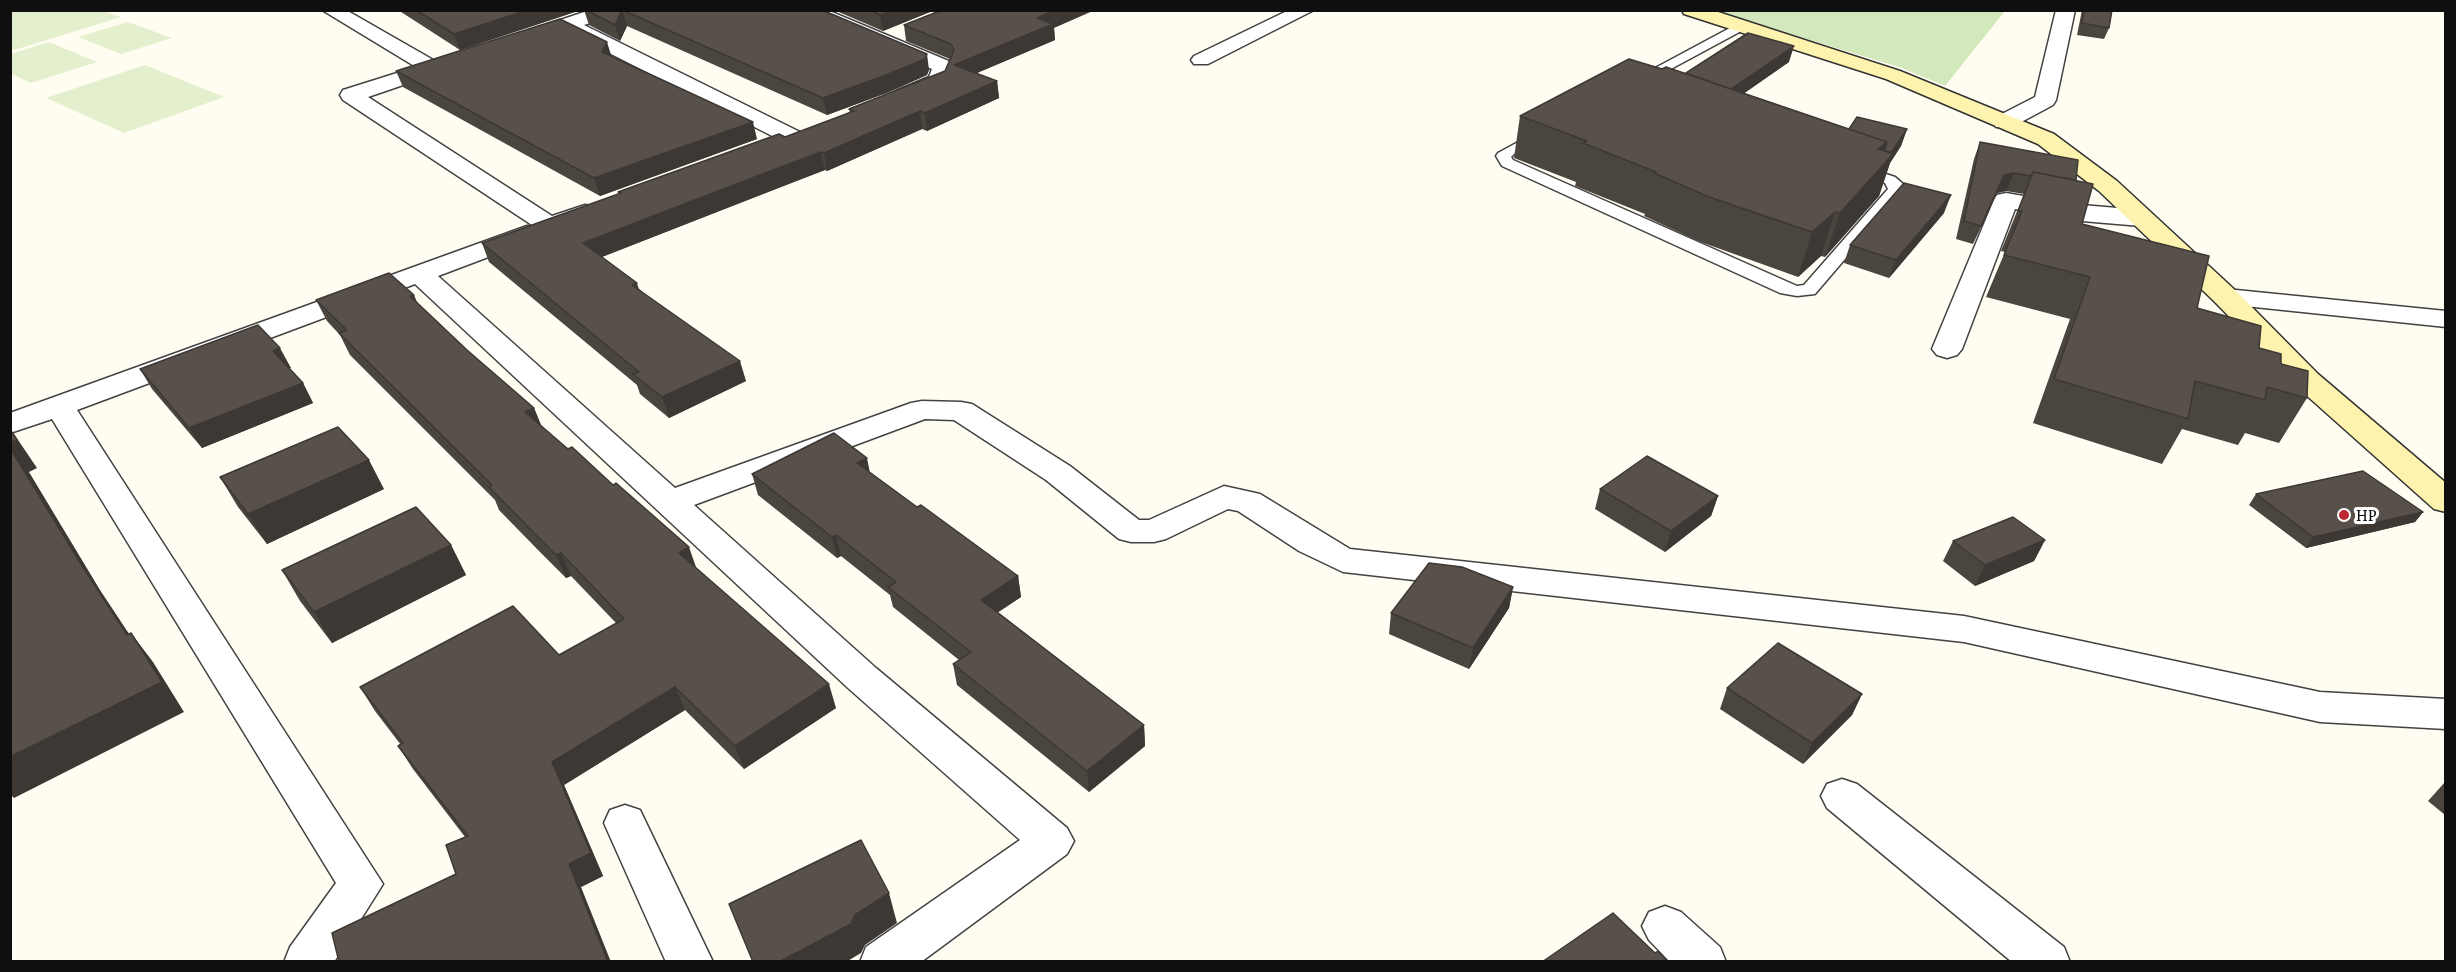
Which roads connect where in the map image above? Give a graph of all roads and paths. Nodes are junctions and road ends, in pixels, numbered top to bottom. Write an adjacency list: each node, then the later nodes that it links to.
1 (331, 10): 14 (street)
2 (611, 10): 7 (street)
3 (809, 10): 10 (street)
4 (1305, 10): 13 (street)
5 (1691, 10): 8 (main road)
6 (2066, 10): 17 (street)
7 (567, 25): 11 (street); 19 (street)
8 (1741, 26): 15 (lane); 17 (main road)
9 (906, 32): 10 (street)
10 (884, 40): 16 (street)
11 (511, 43)
12 (466, 57): 14 (street)
13 (1201, 60)
14 (433, 68): 23 (street)
15 (1648, 96)
16 (887, 102)
17 (2004, 122): 22 (main road)
18 (1552, 127): 20 (lane)
19 (759, 149)
20 (1845, 165)
21 (606, 205): 23 (street)
22 (2141, 218): 25 (main road); 27 (street)
23 (551, 225): 24 (street)
24 (420, 273): 28 (street); 30 (street)
25 (2226, 297): 26 (street); 29 (main road)
26 (2445, 319)
27 (1947, 349)
28 (27, 412): 35 (street)
29 (2445, 501)
30 (669, 502): 31 (street); 37 (street)
31 (2445, 714)
32 (1842, 796): 39 (street)
33 (625, 823): 36 (street)
34 (1665, 926): 38 (street)
35 (307, 962)
36 (690, 962)
37 (883, 962)
38 (1703, 962)
39 (2047, 962)

